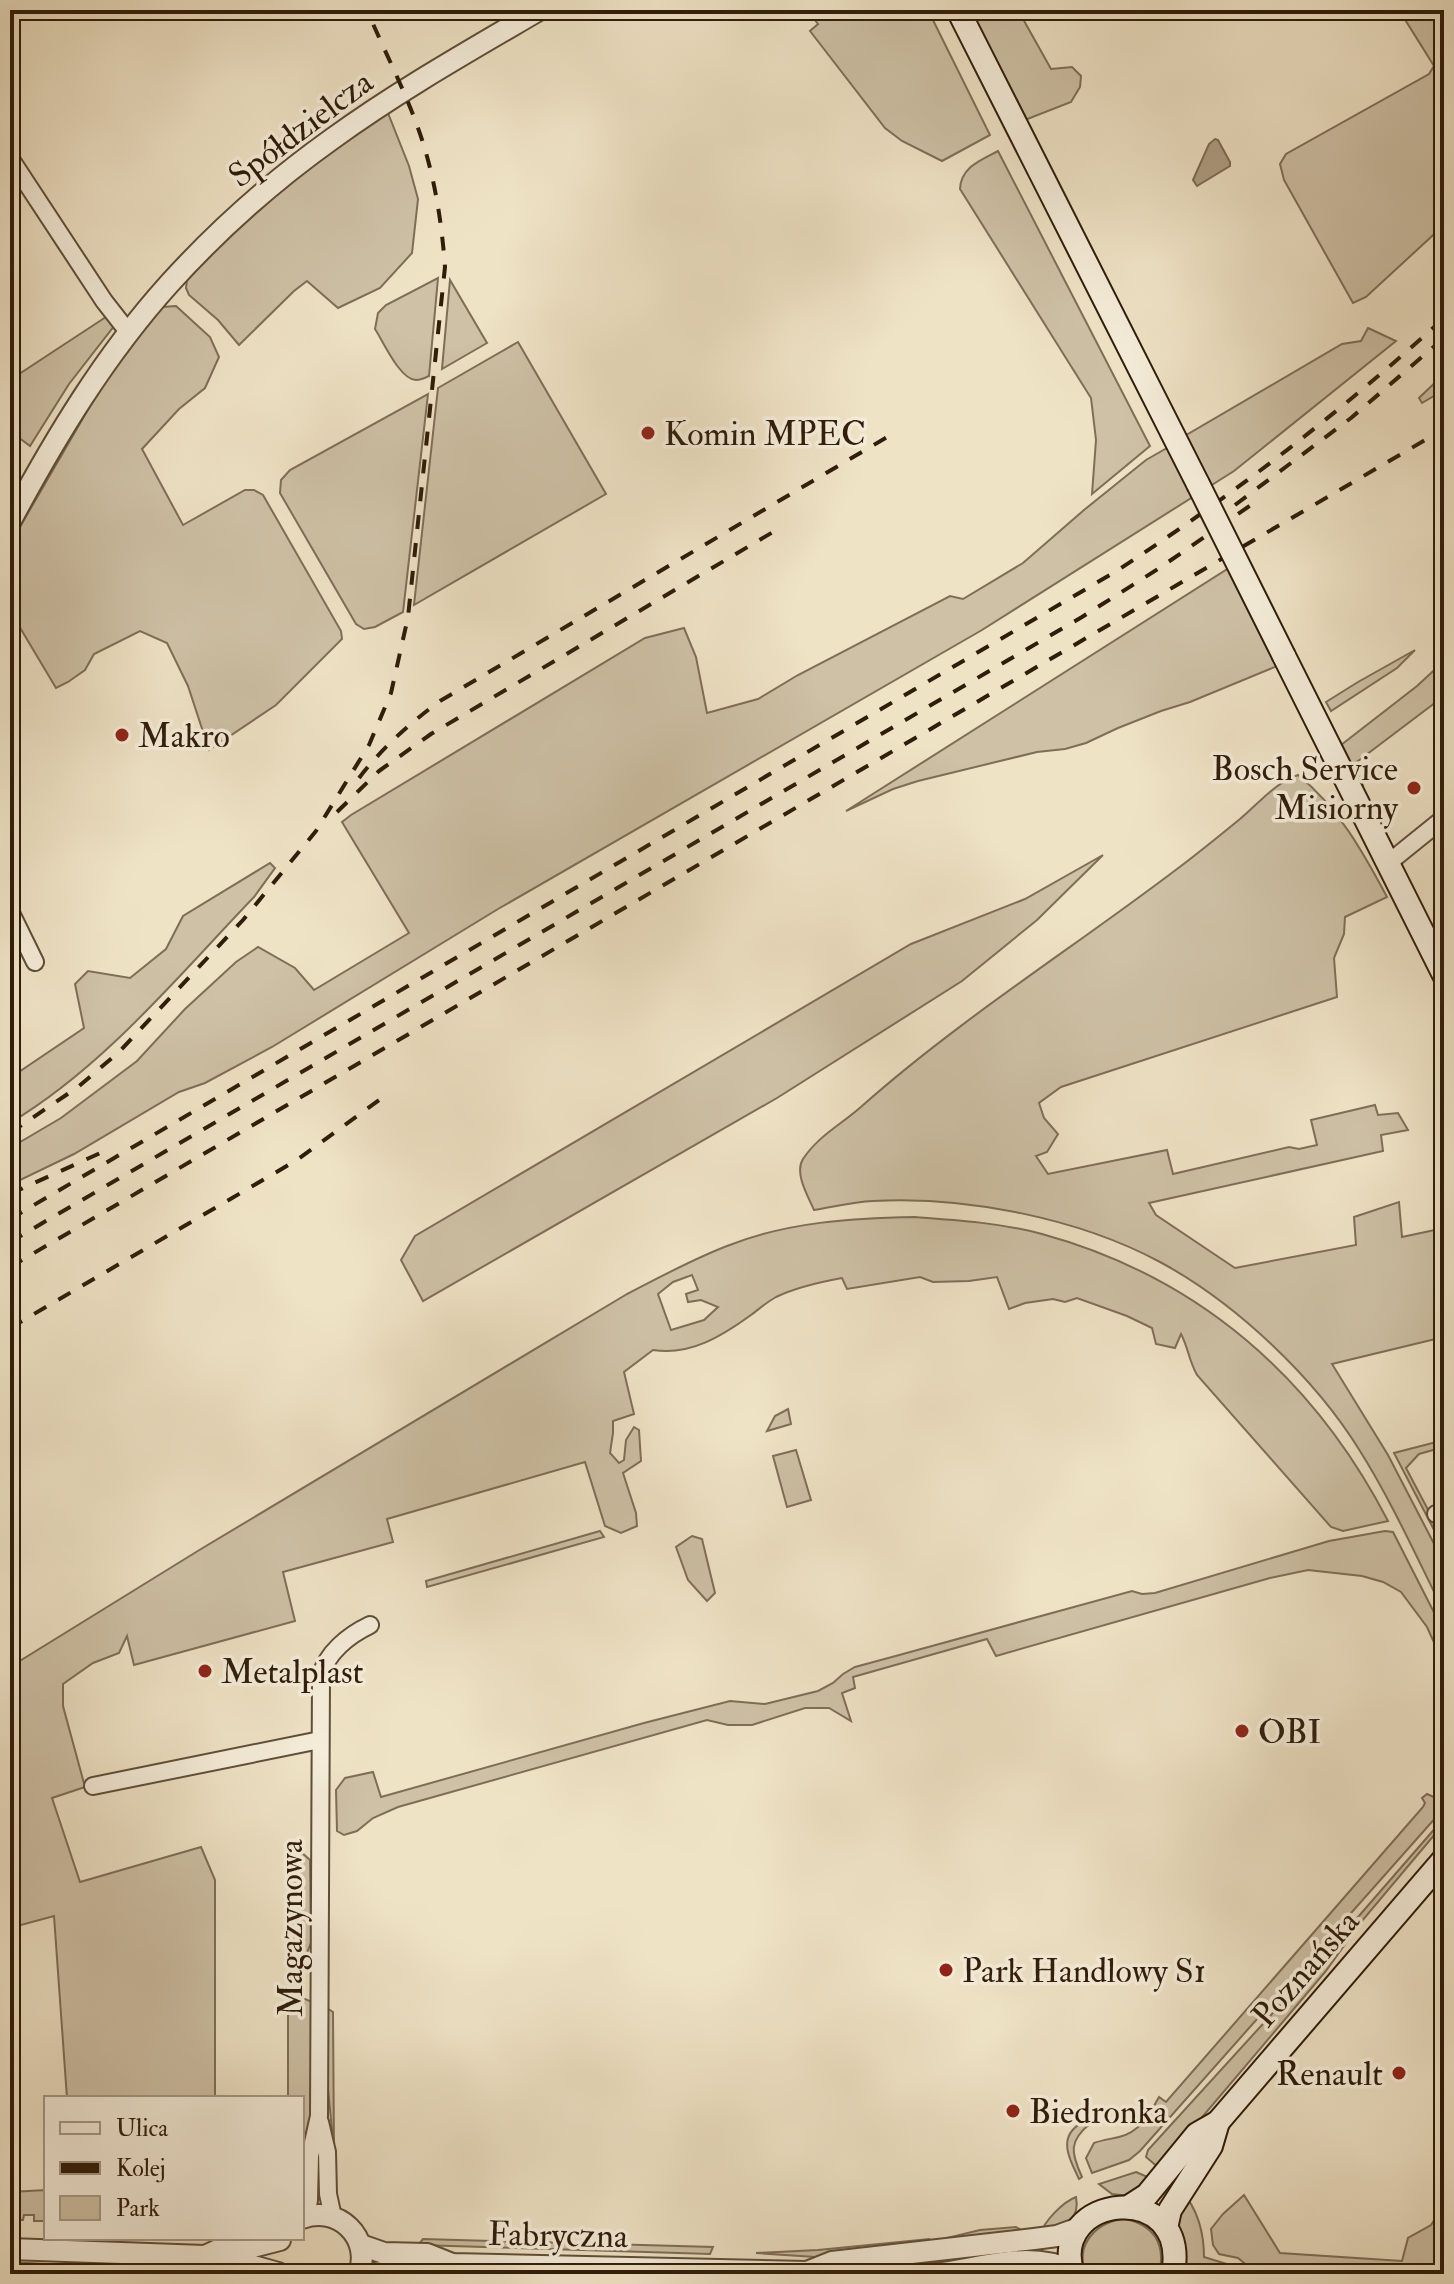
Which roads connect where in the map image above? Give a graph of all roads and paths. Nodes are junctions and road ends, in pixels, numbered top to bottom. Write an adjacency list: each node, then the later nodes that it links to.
1 (539, 10): 4 (street, Spółdzielcza)
2 (958, 10): 7 (main road, bridge)
3 (10, 158): 4 (street)
4 (129, 333): 5 (street, Spółdzielcza)
5 (10, 522)
6 (1444, 818): 7 (street)
7 (1387, 864): 10 (main road)
8 (10, 911): 9 (street)
9 (35, 962)
10 (1444, 975)
11 (370, 1625): 12 (street, Magazynowa)
12 (320, 1740): 13 (street); 15 (street, Magazynowa)
13 (93, 1786)
14 (1444, 1859): 16 (main road, Poznańska)
15 (319, 2116): 18 (street, Magazynowa); 19 (street, Magazynowa)
16 (1218, 2122): 17 (main road, Poznańska); 21 (main road, Poznańska)
17 (1130, 2206): 20 (main road); 21 (main road)
18 (304, 2217): 19 (street)
19 (333, 2217): 24 (street)
20 (1079, 2228): 29 (main road); 31 (street, Fabryczna)
21 (1166, 2228): 35 (main road)
22 (277, 2240): 26 (street)
23 (280, 2240): 30 (street)
24 (361, 2245): 27 (street, Fabryczna); 32 (street)
25 (10, 2249): 26 (street)
26 (205, 2256): 30 (street)
27 (452, 2264): 28 (street, Fabryczna); 33 (street, Fabryczna)
28 (653, 2271): 31 (street, Fabryczna)
29 (1073, 2272): 34 (street)
30 (279, 2273)
31 (814, 2273)
32 (359, 2274)
33 (368, 2274)
34 (932, 2274)
35 (1173, 2274)

